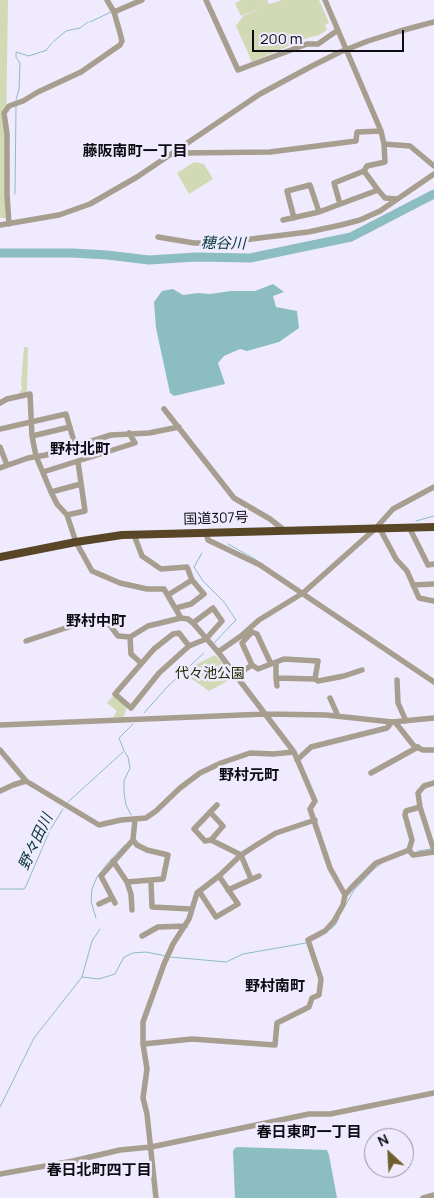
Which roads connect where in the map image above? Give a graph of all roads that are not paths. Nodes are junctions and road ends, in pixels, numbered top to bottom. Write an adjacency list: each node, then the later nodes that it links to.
1 (107, 0): 5 (street)
2 (142, 0): 5 (street)
3 (206, 0): 7 (street)
4 (325, 0): 7 (street)
5 (114, 12): 21 (street)
6 (434, 22): 8 (street)
7 (338, 30): 8 (street)
8 (346, 50): 9 (street); 11 (street)
9 (381, 131): 10 (street); 11 (street)
10 (384, 144): 12 (street); 13 (street)
11 (177, 150): 21 (street)
12 (434, 166)
13 (364, 171): 15 (street); 17 (street)
14 (434, 174): 16 (street)
15 (378, 190): 16 (street); 17 (street)
16 (397, 199): 23 (street)
17 (340, 204): 18 (street)
18 (319, 212): 19 (street); 19 (street)
19 (294, 218): 20 (street)
20 (283, 220)
21 (9, 224): 22 (street)
22 (0, 225)
23 (158, 238)
24 (0, 403): 26 (street)
25 (164, 409): 27 (street)
26 (32, 422): 28 (street); 29 (street); 31 (street)
27 (178, 426): 30 (street); 46 (street)
28 (70, 427): 31 (street); 32 (street)
29 (0, 429)
30 (128, 433): 32 (street); 35 (street)
31 (32, 436): 34 (street)
32 (75, 445): 34 (street)
33 (0, 447): 36 (street)
34 (36, 456): 36 (street); 38 (street)
35 (78, 462): 38 (street); 39 (street)
36 (6, 465): 37 (street)
37 (0, 468)
38 (43, 472): 41 (street)
39 (80, 484): 41 (street); 42 (street)
40 (434, 487): 45 (street)
41 (51, 492): 42 (street)
42 (67, 515): 49 (street)
43 (408, 527): 44 (highway, 国道307号); 45 (highway, 国道307号); 51 (street)
44 (434, 527)
45 (377, 529): 46 (highway, 国道307号); 54 (street); 55 (street)
46 (284, 530): 47 (highway, 国道307号)
47 (206, 532): 48 (highway, 国道307号); 55 (street)
48 (134, 535): 49 (highway, 国道307号); 52 (street)
49 (76, 542): 50 (highway, 国道307号); 56 (street)
50 (0, 557)
51 (434, 564)
52 (192, 580): 56 (street); 58 (street)
53 (434, 584): 54 (street)
54 (413, 585): 57 (street)
55 (303, 593): 65 (street); 74 (street)
56 (168, 595): 58 (street)
57 (434, 601)
58 (176, 608): 59 (street)
59 (181, 618): 60 (street); 61 (street)
60 (193, 623): 62 (street); 62 (street)
61 (130, 637): 63 (street); 66 (street)
62 (206, 639): 64 (street); 65 (street)
63 (26, 642)
64 (189, 646): 66 (street); 77 (street)
65 (218, 652): 70 (street)
66 (141, 663): 77 (street)
67 (274, 664): 68 (street); 68 (street); 71 (street); 72 (street)
68 (252, 665): 70 (street)
69 (362, 670): 72 (street)
70 (235, 676): 78 (street)
71 (276, 678): 72 (street); 75 (street)
72 (315, 679)
73 (397, 680): 83 (street)
74 (434, 682)
75 (277, 686)
76 (331, 698): 79 (street)
77 (131, 708): 81 (street)
78 (266, 714): 79 (street); 81 (street); 88 (street)
79 (338, 716): 82 (street)
80 (434, 718): 83 (street)
81 (124, 720): 84 (street)
82 (394, 722): 83 (street); 85 (street); 89 (street)
83 (406, 722)
84 (0, 725)
85 (418, 747): 87 (street); 90 (street)
86 (0, 750): 91 (street)
87 (434, 750)
88 (294, 752): 89 (street); 97 (street)
89 (297, 760): 98 (street)
90 (372, 773)
91 (26, 781): 93 (street); 97 (street)
92 (434, 783): 95 (street)
93 (0, 790)
94 (217, 805): 96 (street)
95 (420, 807): 101 (street); 103 (street)
96 (210, 812): 100 (street); 100 (street)
97 (135, 819): 99 (street)
98 (315, 820): 104 (street); 113 (street)
99 (133, 840): 105 (street); 109 (street)
100 (211, 840): 104 (street)
101 (432, 840): 102 (street)
102 (434, 850): 103 (street)
103 (410, 852): 113 (street)
104 (241, 855): 106 (street); 108 (street)
105 (113, 861): 110 (street); 114 (street)
106 (219, 876): 111 (street); 112 (street)
107 (259, 876): 108 (street)
108 (251, 879): 111 (street)
109 (151, 881): 110 (street); 115 (street)
110 (127, 882): 116 (street)
111 (228, 890): 112 (street)
112 (199, 891): 115 (street)
113 (345, 895): 119 (street)
114 (99, 904)
115 (191, 909): 117 (street)
116 (132, 910)
117 (185, 926): 118 (street); 119 (street)
118 (142, 936)
119 (143, 1044): 121 (street)
120 (434, 1094): 121 (street)
121 (151, 1147): 122 (street); 124 (street)
122 (0, 1174)
123 (434, 1195): 125 (street)
124 (156, 1198)
125 (422, 1198)

